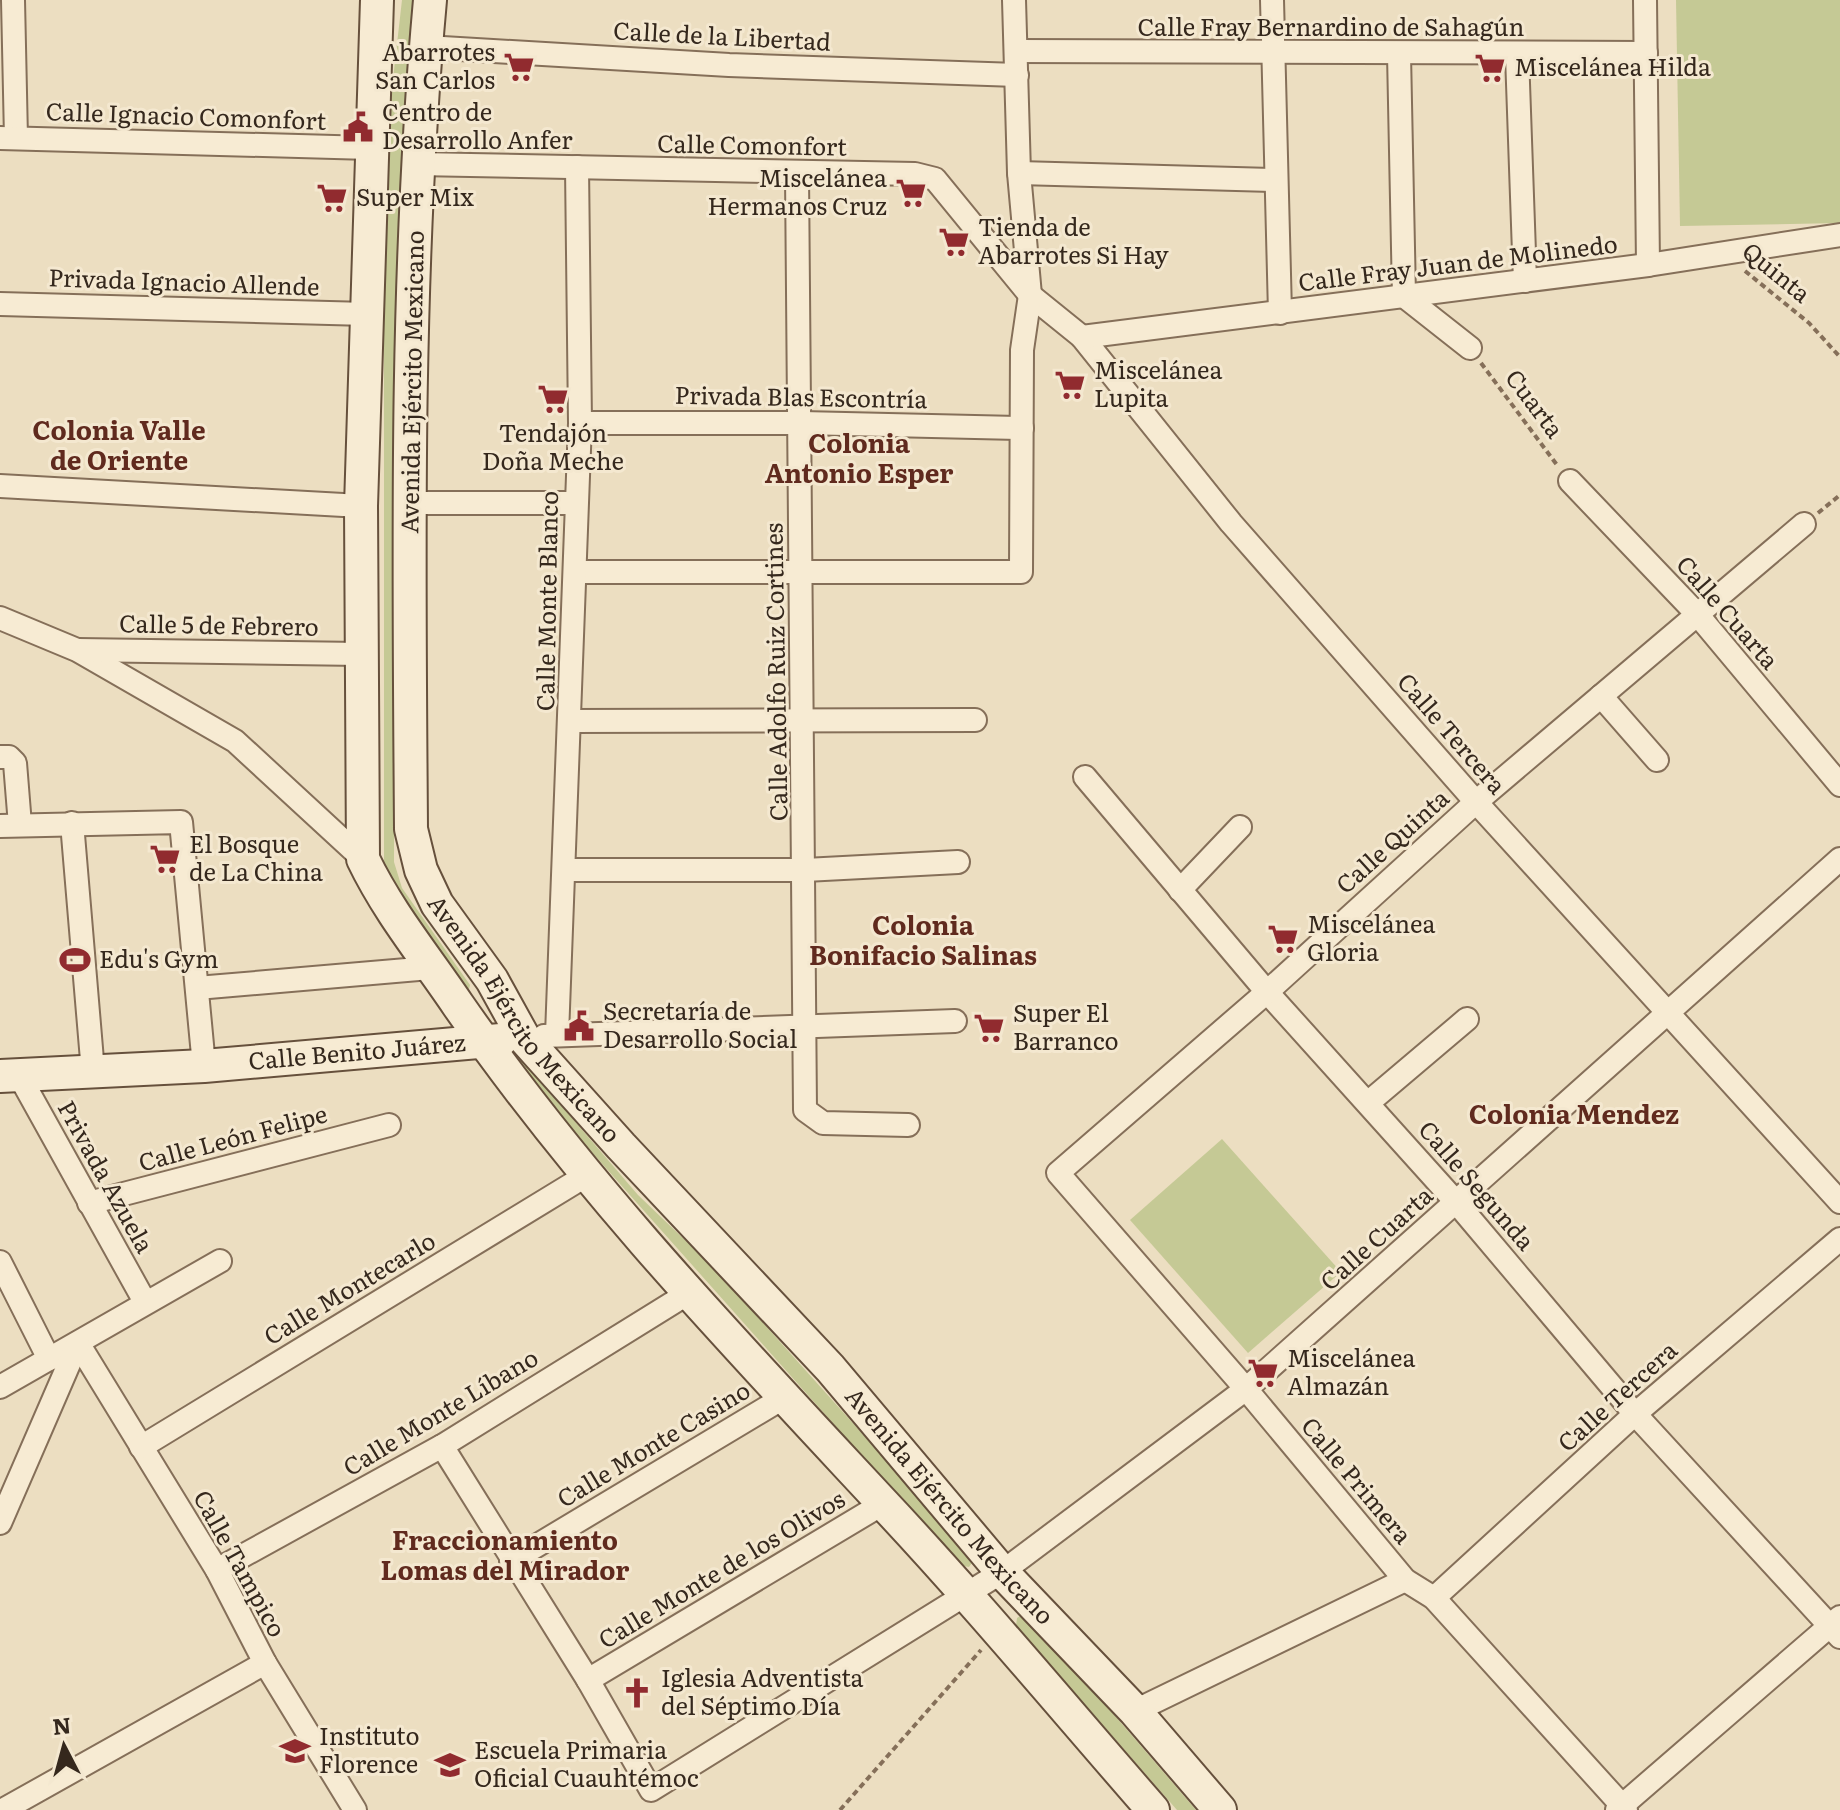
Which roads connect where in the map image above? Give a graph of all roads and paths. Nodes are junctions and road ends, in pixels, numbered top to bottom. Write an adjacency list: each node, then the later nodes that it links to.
1 (13, 0): 14 (street)
2 (377, 0): 15 (main road, Avenida Ejército Mexicano)
3 (430, 0): 7 (main road, Avenida Ejército Mexicano)
4 (1014, 0): 8 (street)
5 (1272, 0): 10 (street)
6 (1645, 0): 9 (street)
7 (426, 47): 13 (street, Calle de la Libertad); 16 (main road, Avenida Ejército Mexicano)
8 (1016, 51): 10 (street, Calle Fray Bernardino de Sahagún); 13 (street)
9 (1646, 53): 12 (street, Calle Fray Bernardino de Sahagún); 23 (street)
10 (1273, 54): 11 (street, Calle Fray Bernardino de Sahagún); 20 (street)
11 (1399, 54): 12 (street, Calle Fray Bernardino de Sahagún); 26 (street)
12 (1517, 55): 24 (street)
13 (1017, 75): 18 (street)
14 (8, 138): 15 (street, Calle Ignacio Comonfort)
15 (370, 148): 29 (main road, Avenida Ejército Mexicano)
16 (417, 164): 17 (street, Calle Comonfort); 39 (main road, Avenida Ejército Mexicano)
17 (577, 167): 19 (street, Calle Comonfort); 33 (street, Calle Monte Blanco)
18 (1019, 173): 20 (street); 25 (street)
19 (797, 174): 25 (street, Calle Comonfort); 34 (street, Calle Adolfo Ruiz Cortines)
20 (1274, 180): 28 (street)
21 (1840, 235): 22 (street, Calle Fray Juan de Molinedo)
22 (1721, 252): 23 (street, Calle Fray Juan de Molinedo); 32 (path, Quinta)
23 (1648, 265): 24 (street, Calle Fray Juan de Molinedo)
24 (1525, 281): 26 (street, Calle Fray Juan de Molinedo)
25 (1030, 295): 30 (street, Calle Tercera); 35 (street)
26 (1404, 296): 28 (street, Calle Fray Juan de Molinedo); 31 (street)
27 (0, 304): 29 (street, Privada Ignacio Allende)
28 (1280, 313): 30 (street, Calle Fray Juan de Molinedo)
29 (367, 314): 41 (main road, Avenida Ejército Mexicano)
30 (1082, 337): 57 (street, Calle Tercera)
31 (1470, 348): 36 (path, Cuarta)
32 (1840, 357)
33 (580, 423): 34 (street, Privada Blas Escontría); 40 (street, Calle Monte Blanco)
34 (802, 423): 35 (street, Privada Blas Escontría); 43 (street, Calle Adolfo Ruiz Cortines)
35 (1022, 428): 43 (street)
36 (1570, 481): 45 (street, Calle Cuarta)
37 (0, 486): 41 (street)
38 (1840, 495): 42 (path)
39 (412, 503): 40 (street); 75 (main road, Avenida Ejército Mexicano)
40 (574, 503): 44 (street, Calle Monte Blanco)
41 (361, 506): 48 (main road, Avenida Ejército Mexicano)
42 (1804, 524): 45 (street, Calle Quinta)
43 (801, 569): 44 (street); 52 (street, Calle Adolfo Ruiz Cortines)
44 (575, 572): 51 (street, Calle Monte Blanco)
45 (1697, 614): 49 (street, Calle Quinta); 56 (street, Calle Cuarta)
46 (0, 618): 47 (street)
47 (77, 650): 48 (street, Calle 5 de Febrero); 61 (street)
48 (360, 654): 61 (main road, Avenida Ejército Mexicano)
49 (1601, 696): 54 (street); 57 (street, Calle Quinta)
50 (975, 720): 52 (street)
51 (571, 721): 52 (street); 64 (street, Calle Monte Blanco)
52 (804, 723): 65 (street, Calle Adolfo Ruiz Cortines)
53 (5, 757): 59 (street)
54 (1657, 760)
55 (1085, 777): 66 (street, Calle Segunda)
56 (1840, 785)
57 (1476, 802): 69 (street, Calle Quinta); 70 (street, Calle Tercera)
58 (72, 823): 59 (street); 68 (street); 78 (street)
59 (10, 826)
60 (1240, 827): 66 (street)
61 (363, 859): 67 (main road, Avenida Ejército Mexicano)
62 (1840, 859): 70 (street, Calle Cuarta)
63 (958, 862): 65 (street)
64 (566, 870): 65 (street); 74 (street, Calle Monte Blanco)
65 (805, 870): 73 (street, Calle Adolfo Ruiz Cortines)
66 (1180, 890): 69 (street, Calle Segunda)
67 (430, 968): 68 (street); 76 (main road, Avenida Ejército Mexicano)
68 (197, 988): 77 (street)
69 (1267, 992): 80 (street, Calle Segunda); 83 (street, Calle Quinta)
70 (1667, 1012): 85 (street, Calle Cuarta); 86 (street, Calle Tercera)
71 (1467, 1019): 80 (street)
72 (955, 1021): 73 (street, Calle Benito Juárez)
73 (802, 1027): 74 (street, Calle Benito Juárez); 82 (street, Calle Adolfo Ruiz Cortines)
74 (557, 1035): 75 (street, Calle Benito Juárez)
75 (524, 1038): 76 (main road, Calle Benito Juárez); 105 (main road, Avenida Ejército Mexicano)
76 (483, 1041): 77 (main road, Calle Benito Juárez); 84 (main road, Avenida Ejército Mexicano)
77 (204, 1066): 78 (main road, Calle Benito Juárez)
78 (93, 1072): 79 (main road, Calle Benito Juárez)
79 (10, 1077): 87 (street, Privada Azuela)
80 (1369, 1102): 85 (street, Calle Segunda)
81 (389, 1125): 87 (street, Calle León Felipe)
82 (908, 1125)
83 (1058, 1173): 96 (street, Calle Primera)
84 (587, 1175): 91 (main road, Avenida Ejército Mexicano); 100 (street, Calle Montecarlo)
85 (1456, 1202): 96 (street, Calle Cuarta); 98 (street, Calle Segunda)
86 (1840, 1202)
87 (89, 1203): 92 (street, Privada Azuela)
88 (1840, 1239): 98 (street, Calle Tercera)
89 (220, 1261): 92 (street)
90 (0, 1262): 94 (street)
91 (687, 1294): 97 (main road, Avenida Ejército Mexicano); 99 (street, Calle Monte Líbano)
92 (145, 1302): 93 (street)
93 (78, 1343): 94 (street); 100 (street, Calle Tampico); 102 (street)
94 (49, 1359): 95 (street)
95 (0, 1387)
96 (1246, 1389): 105 (street, Calle Cuarta); 106 (street, Calle Primera)
97 (783, 1398): 101 (main road, Avenida Ejército Mexicano); 103 (street, Calle Monte Casino)
98 (1635, 1414): 108 (street, Calle Tercera); 109 (street, Calle Segunda)
99 (442, 1446): 103 (street); 104 (street, Calle Monte Líbano)
100 (141, 1447): 104 (street, Calle Tampico)
101 (884, 1503): 107 (main road, Avenida Ejército Mexicano); 112 (street, Calle Monte de los Olivos)
102 (0, 1523)
103 (511, 1561): 112 (street)
104 (217, 1570): 111 (street, Calle Tampico)
105 (1002, 1572): 107 (street, Calle Cuarta); 113 (main road, Avenida Ejército Mexicano)
106 (1405, 1580): 108 (street, Calle Primera); 113 (street)
107 (965, 1594): 110 (main road, Avenida Ejército Mexicano); 112 (street, Calle Cuarta)
108 (1434, 1598): 114 (street, Calle Primera)
109 (1836, 1627): 114 (street, Calle Segunda)
110 (996, 1632): 117 (path); 118 (main road, Avenida Ejército Mexicano)
111 (265, 1663): 115 (street); 116 (street, Calle Tampico)
112 (588, 1680)
113 (1135, 1711): 119 (main road, Avenida Ejército Mexicano)
114 (1622, 1809)
115 (3, 1810)
116 (355, 1810)
117 (840, 1810)
118 (1153, 1810)
119 (1220, 1810)

